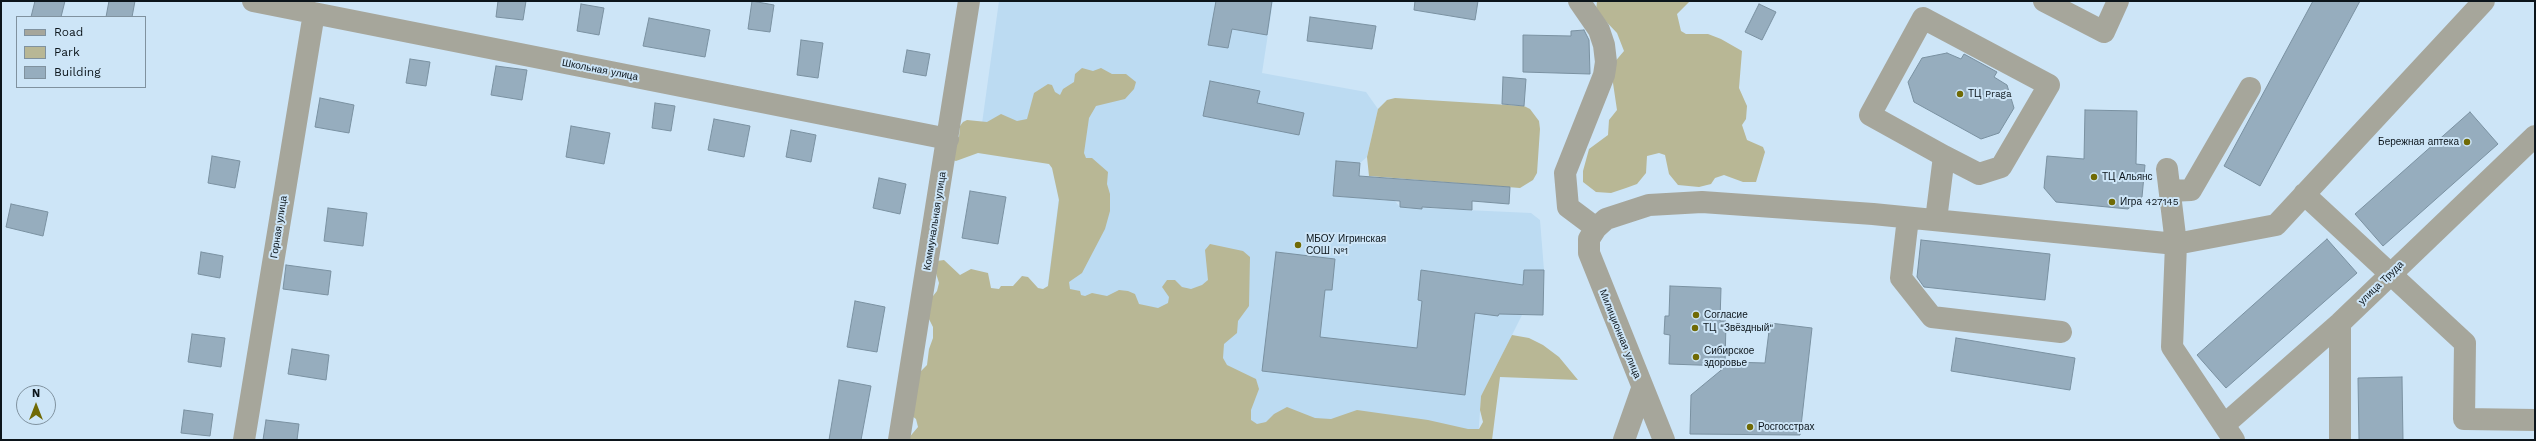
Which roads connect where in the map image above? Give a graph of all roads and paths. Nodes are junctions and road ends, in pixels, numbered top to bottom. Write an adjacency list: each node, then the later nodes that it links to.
1 (253, 1): 7 (street, Школьная улица)
2 (969, 1): 10 (street, Коммунальная улица)
3 (1579, 1): 17 (street)
4 (2044, 1): 5 (street)
5 (2118, 1)
6 (2484, 1): 14 (street)
7 (314, 13): 10 (street, Школьная улица); 25 (street, Горная улица)
8 (2250, 88): 13 (street)
9 (2535, 136): 19 (street, улица Труда)
10 (948, 139): 26 (street, Коммунальная улица)
11 (1944, 156): 11 (street); 16 (street)
12 (2167, 169): 13 (street)
13 (2170, 191): 18 (street)
14 (2304, 194): 18 (street); 19 (street)
15 (1908, 218): 16 (street); 17 (street); 21 (street)
16 (1936, 220): 18 (street)
17 (1596, 228): 22 (street, Милиционная улица)
18 (2176, 244): 24 (street)
19 (2391, 274): 20 (street, улица Труда); 23 (street)
20 (2340, 323): 24 (street, улица Труда); 29 (street)
21 (2060, 332)
22 (1642, 389): 27 (street); 28 (street, Милиционная улица)
23 (2535, 420)
24 (2229, 432)
25 (244, 440)
26 (899, 440)
27 (1624, 440)
28 (1664, 440)
29 (2340, 440)

